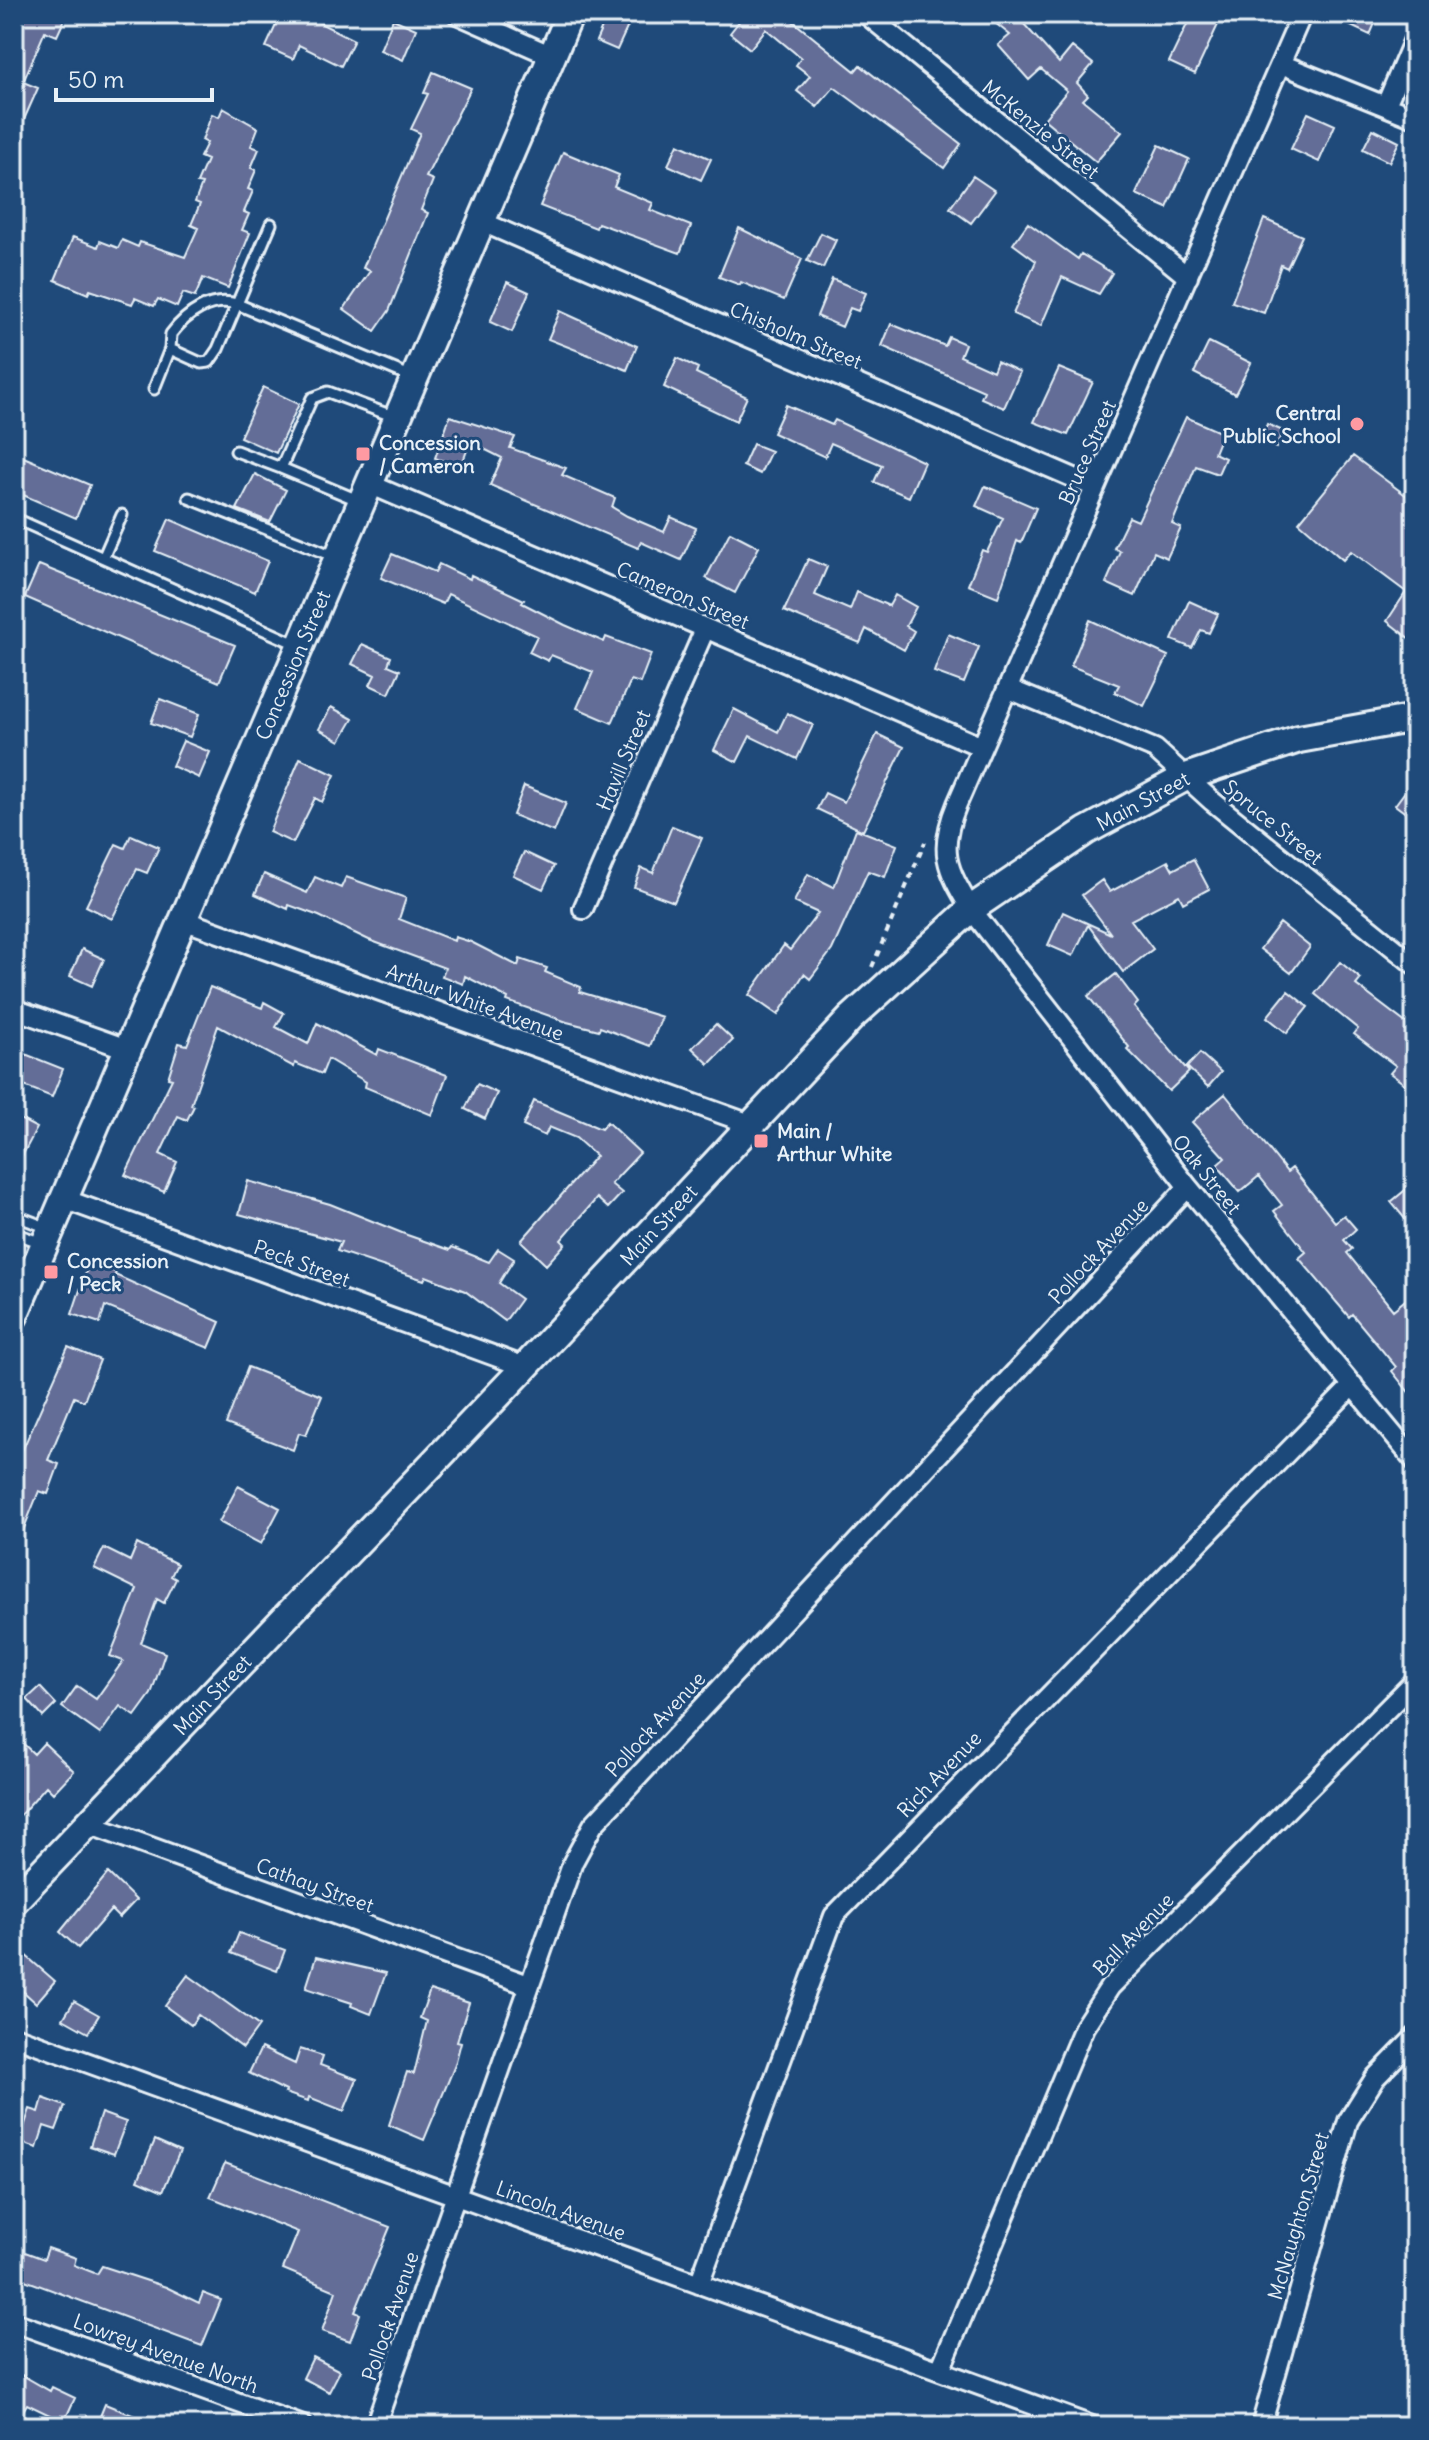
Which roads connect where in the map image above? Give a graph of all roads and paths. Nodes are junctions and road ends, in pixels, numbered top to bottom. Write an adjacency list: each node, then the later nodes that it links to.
1 (457, 14): 5 (street)
2 (570, 14): 7 (main road, Concession Street)
3 (866, 14): 13 (street, McKenzie Street)
4 (1302, 14): 8 (street, Bruce Street)
5 (497, 22): 7 (street)
6 (1415, 37): 9 (street)
7 (552, 56): 11 (main road, Concession Street)
8 (1281, 64): 9 (street); 13 (street, Bruce Street)
9 (1386, 105): 10 (street)
10 (1415, 118)
11 (480, 221): 16 (main road, Concession Street); 21 (street, Chisholm Street)
12 (271, 224): 14 (lane)
13 (1188, 277): 21 (street, Bruce Street)
14 (237, 304): 15 (lane); 15 (lane); 16 (lane)
15 (170, 349): 17 (lane)
16 (412, 377): 18 (main road, Concession Street)
17 (154, 389)
18 (395, 417): 20 (lane); 22 (main road, Concession Street)
19 (236, 451): 20 (lane)
20 (281, 468): 22 (lane)
21 (1095, 487): 30 (street, Bruce Street)
22 (363, 492): 27 (main road, Concession Street); 28 (street, Cameron Street)
23 (189, 498): 27 (lane)
24 (122, 515): 26 (lane)
25 (14, 518): 26 (lane)
26 (104, 556): 29 (lane)
27 (336, 557): 29 (main road, Concession Street)
28 (705, 629): 32 (street, Cameron Street); 35 (street, Havill Street)
29 (299, 646): 37 (main road, Concession Street)
30 (1009, 689): 32 (street, Bruce Street); 33 (street, Spruce Street)
31 (1415, 718): 33 (main road, Main Street)
32 (982, 747): 36 (street, Bruce Street)
33 (1186, 777): 36 (main road, Main Street); 38 (street, Spruce Street)
34 (925, 842): 39 (path)
35 (583, 909)
36 (971, 909): 42 (main road, Main Street); 43 (street, Oak Street)
37 (183, 920): 41 (main road, Concession Street); 42 (street, Arthur White Avenue)
38 (1415, 965)
39 (870, 972)
40 (14, 1009): 41 (street)
41 (127, 1049): 44 (main road, Concession Street)
42 (753, 1125): 49 (main road, Main Street)
43 (1188, 1187): 50 (street, Oak Street); 55 (street, Pollock Avenue)
44 (64, 1199): 47 (main road, Concession Street); 49 (street, Peck Street)
45 (14, 1215): 47 (lane)
46 (14, 1233): 47 (lane)
47 (48, 1237): 48 (main road, Concession Street)
48 (14, 1316)
49 (525, 1367): 53 (main road, Main Street)
50 (1353, 1385): 51 (street, Oak Street); 59 (street, Rich Avenue)
51 (1415, 1461)
52 (1415, 1681): 61 (street, Ball Avenue)
53 (88, 1824): 54 (main road, Main Street); 55 (street, Cathay Street)
54 (14, 1901)
55 (528, 1985): 58 (street, Pollock Avenue)
56 (14, 2036): 58 (street, Lincoln Avenue)
57 (1415, 2037): 65 (street, McNaughton Street)
58 (456, 2195): 59 (street, Lincoln Avenue); 63 (street, Pollock Avenue)
59 (699, 2284): 61 (street, Lincoln Avenue)
60 (14, 2322): 62 (street, Lowrey Avenue North)
61 (940, 2370): 64 (street, Lincoln Avenue)
62 (303, 2426)
63 (375, 2426)
64 (1092, 2426)
65 (1261, 2426)

